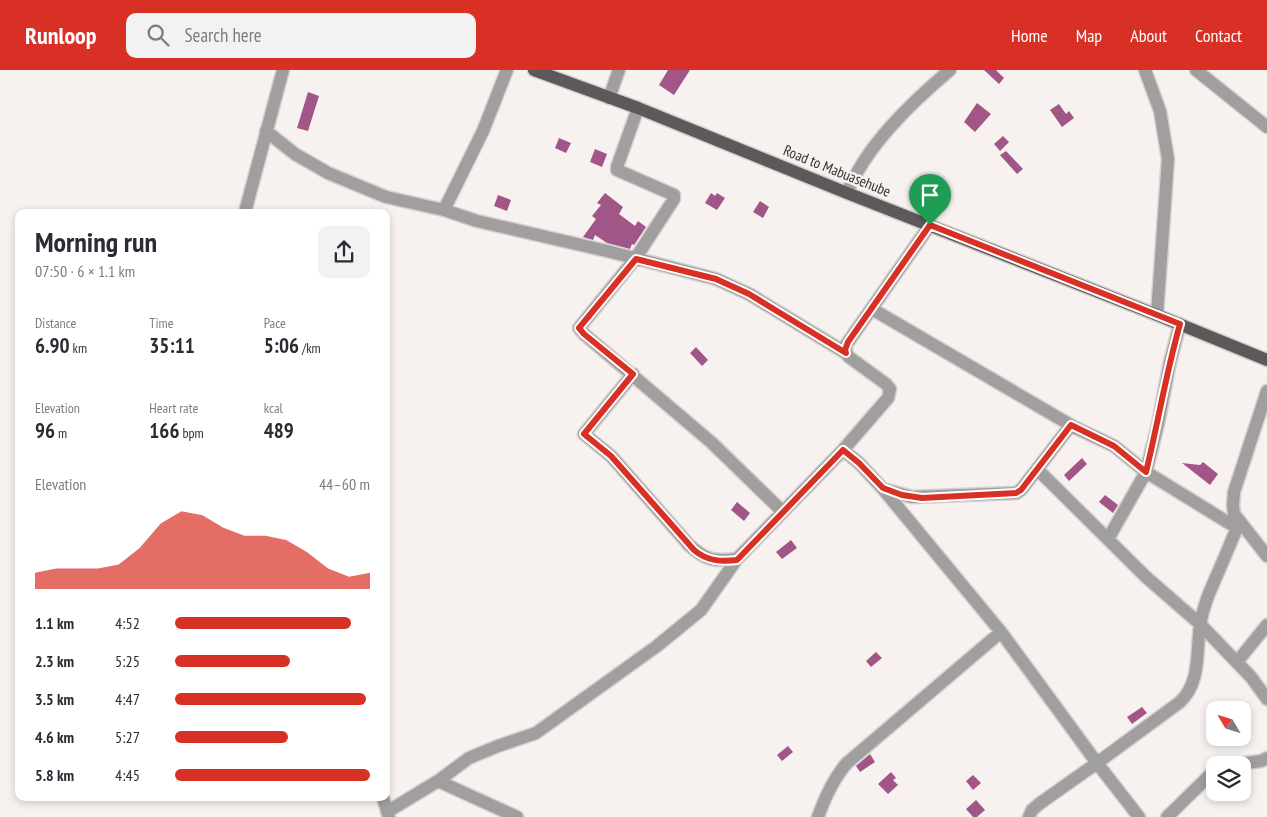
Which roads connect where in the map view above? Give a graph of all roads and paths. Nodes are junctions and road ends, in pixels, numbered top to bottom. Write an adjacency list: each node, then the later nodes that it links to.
1 (283, 70): 11 (street)
2 (507, 70): 14 (street)
3 (534, 70): 8 (main road, Road to Mabuasehube)
4 (619, 70): 8 (street)
5 (950, 70): 12 (street)
6 (1145, 70): 18 (street)
7 (1196, 70): 10 (street)
8 (609, 98): 9 (main road, Road to Mabuasehube)
9 (638, 108): 12 (main road, Road to Mabuasehube); 16 (street)
10 (1267, 127)
11 (266, 131): 13 (street); 14 (street)
12 (847, 193): 15 (main road, Road to Mabuasehube)
13 (246, 209)
14 (444, 210): 16 (street)
15 (930, 225): 17 (street); 18 (main road, Road to Mabuasehube)
16 (636, 259): 20 (street); 22 (street)
17 (872, 309): 20 (street); 24 (street)
18 (1157, 315): 19 (main road, Road to Mabuasehube)
19 (1180, 324): 21 (main road, Road to Mabuasehube); 27 (street)
20 (846, 353): 25 (street)
21 (1267, 360)
22 (633, 374): 29 (street); 33 (street)
23 (1267, 391): 30 (street)
24 (1071, 425): 26 (street); 27 (street)
25 (843, 450): 28 (street); 29 (street)
26 (1037, 469): 28 (street); 31 (street)
27 (1146, 472): 30 (street); 31 (street)
28 (883, 488): 36 (street)
29 (782, 511): 33 (street)
30 (1238, 524): 32 (street); 34 (street)
31 (1108, 538): 34 (street)
32 (1267, 556)
33 (737, 560): 43 (street)
34 (1200, 624): 37 (street); 41 (street)
35 (1267, 625): 37 (street)
36 (1001, 632): 41 (street); 47 (street)
37 (1237, 662): 38 (street)
38 (1267, 699)
39 (1267, 758): 40 (street)
40 (1251, 762)
41 (1097, 764): 48 (street); 49 (street)
42 (1206, 779): 50 (street)
43 (438, 781): 45 (street); 46 (street)
44 (384, 801): 45 (street)
45 (388, 815)
46 (517, 817)
47 (818, 817)
48 (1029, 817)
49 (1139, 817)
50 (1167, 817)

